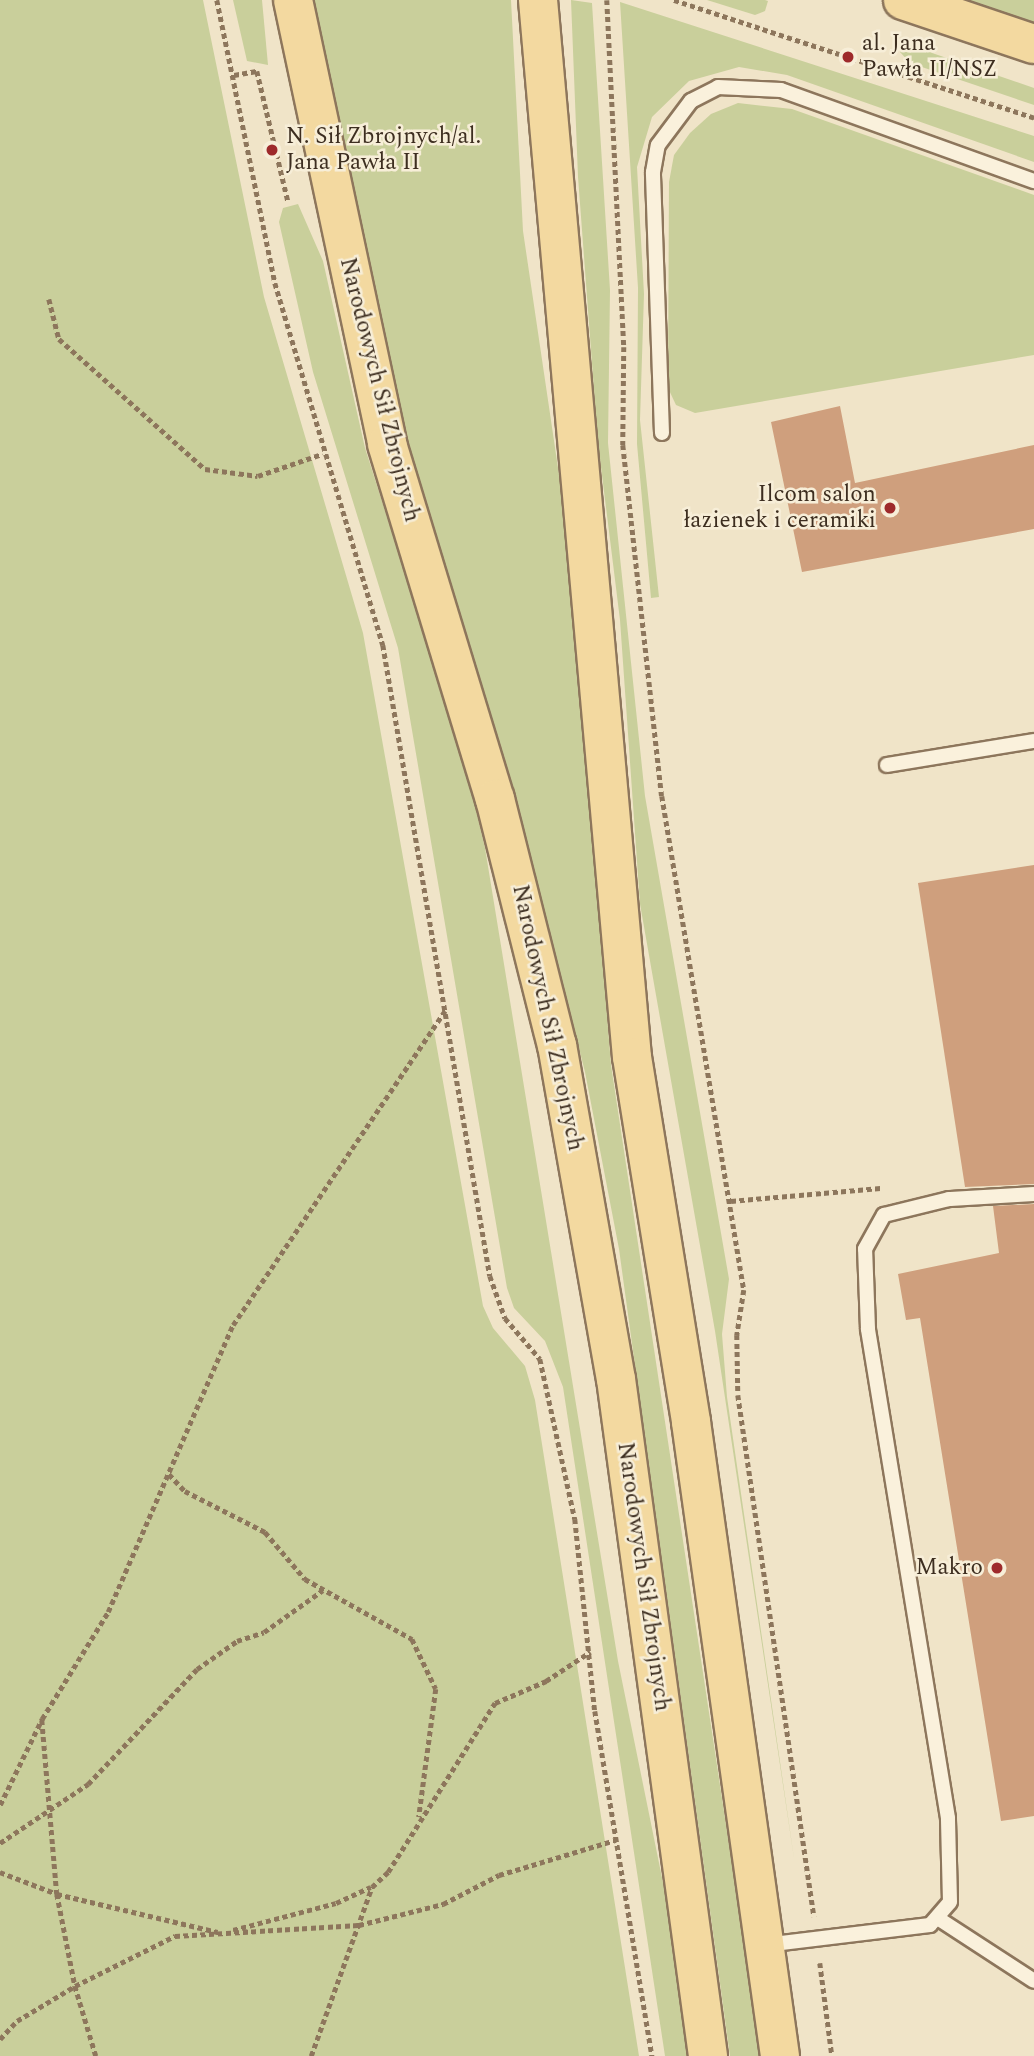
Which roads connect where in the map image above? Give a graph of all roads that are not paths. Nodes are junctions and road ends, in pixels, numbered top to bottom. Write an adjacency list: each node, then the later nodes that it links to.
1 (293, 0): 13 (main road, Narodowych Sił Zbrojnych)
2 (538, 0): 11 (main road)
3 (903, 0): 4 (main road)
4 (1034, 44)
5 (1034, 181): 6 (lane)
6 (662, 433)
7 (1034, 741): 8 (lane)
8 (887, 765)
9 (1034, 1194): 10 (lane)
10 (939, 1919): 11 (lane); 12 (lane)
11 (763, 1946): 14 (main road)
12 (1034, 1981)
13 (708, 2056)
14 (780, 2056)

